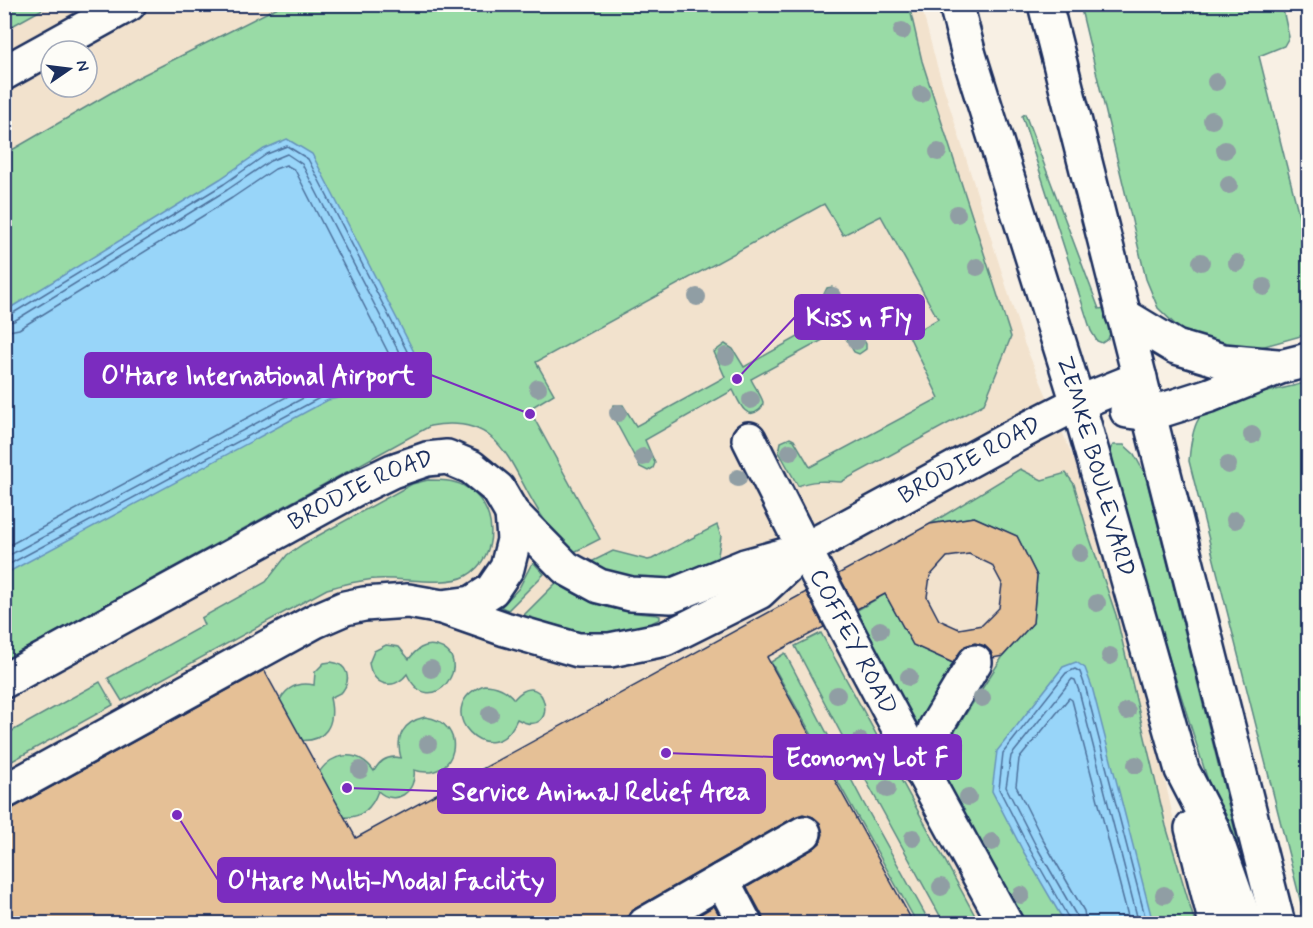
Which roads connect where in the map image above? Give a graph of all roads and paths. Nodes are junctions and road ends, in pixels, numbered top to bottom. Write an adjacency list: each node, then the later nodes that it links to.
1 (129, 4): 4 (street)
2 (956, 4): 8 (street, ZEMKE BOULEVARD)
3 (1045, 4): 5 (street)
4 (4, 73)
5 (1123, 315): 6 (street); 7 (street)
6 (1294, 363): 9 (street)
7 (1140, 378): 8 (street, BRODIE ROAD); 9 (street)
8 (1078, 403): 9 (street); 12 (street, BRODIE ROAD); 17 (street, ZEMKE BOULEVARD)
9 (1150, 414): 26 (street)
10 (749, 439): 12 (street, COFFEY ROAD)
11 (512, 513): 12 (street, BRODIE ROAD); 13 (street); 15 (street, BRODIE ROAD)
12 (804, 550): 13 (street, BRODIE ROAD); 16 (street, COFFEY ROAD)
13 (442, 607): 18 (street, BRODIE ROAD)
14 (975, 662): 16 (street)
15 (4, 681)
16 (920, 770): 23 (street, COFFEY ROAD)
17 (1182, 770): 24 (street); 25 (street, ZEMKE BOULEVARD)
18 (4, 792)
19 (804, 833): 20 (street)
20 (722, 880): 21 (street); 22 (street)
21 (645, 924)
22 (745, 924)
23 (1006, 924)
24 (1216, 924)
25 (1246, 924)
26 (1278, 924)

